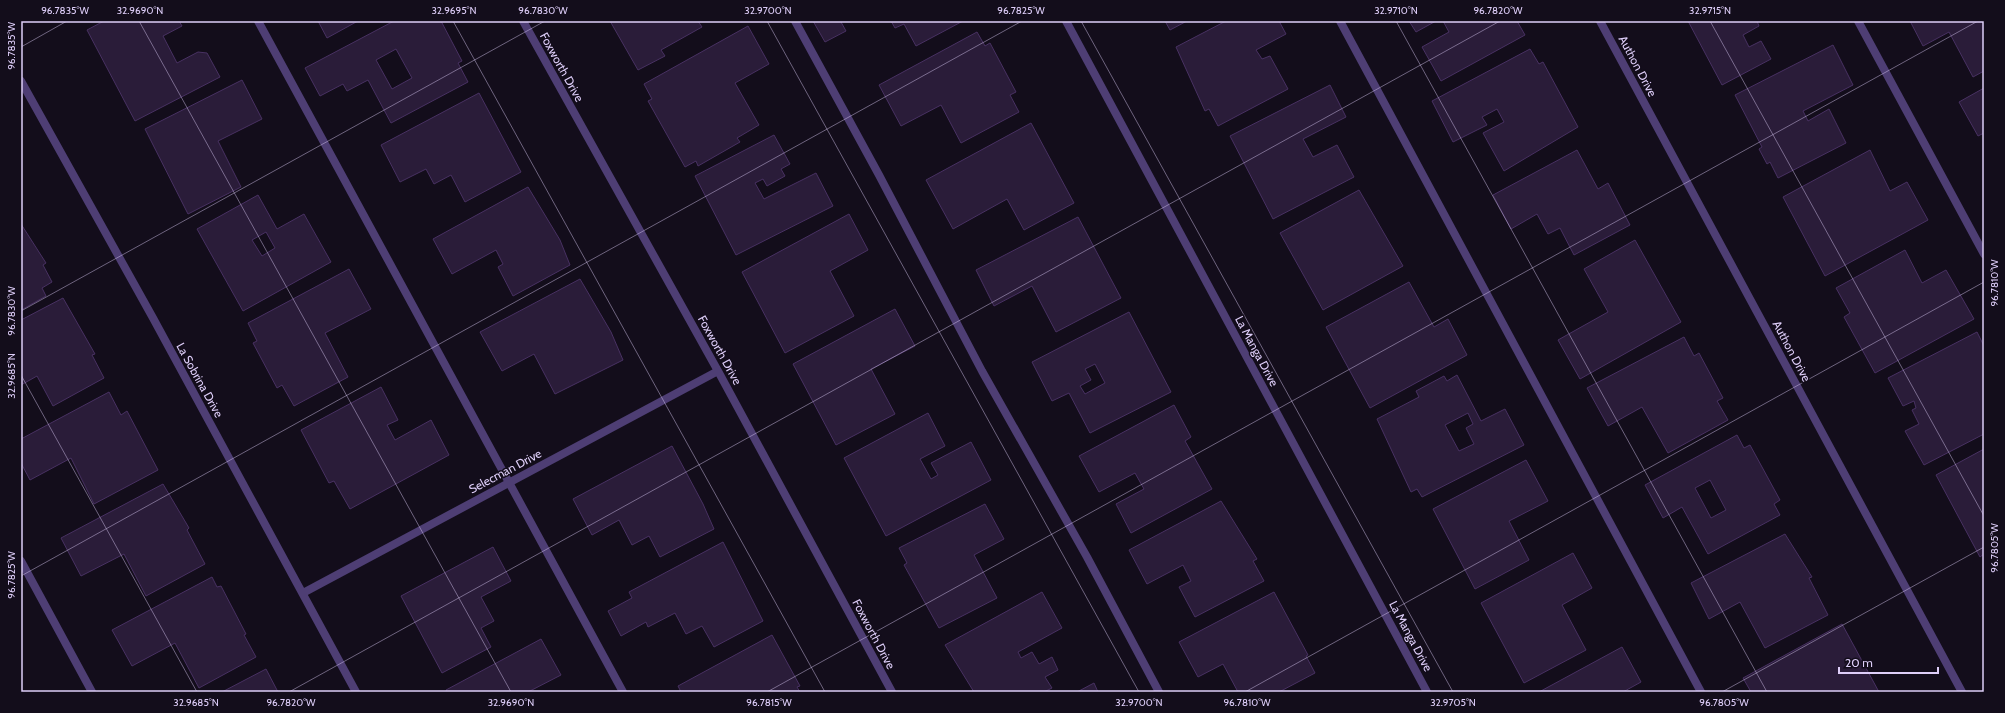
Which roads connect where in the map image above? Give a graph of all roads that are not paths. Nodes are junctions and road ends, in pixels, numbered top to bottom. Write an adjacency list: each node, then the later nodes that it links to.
1 (258, 21): 11 (street)
2 (523, 21): 10 (street, Foxworth Drive)
3 (795, 21): 18 (street)
4 (1066, 21): 19 (street, La Manga Drive)
5 (1340, 21): 20 (street)
6 (1600, 21): 21 (street, Authon Drive)
7 (1858, 21): 9 (street)
8 (21, 81): 13 (street, La Sobrina Drive)
9 (1984, 254)
10 (718, 371): 11 (street, Selecman Drive); 17 (street, Foxworth Drive)
11 (510, 482): 13 (street, Selecman Drive); 16 (street)
12 (21, 561): 14 (street)
13 (303, 593): 15 (street, La Sobrina Drive)
14 (92, 692)
15 (356, 692)
16 (623, 692)
17 (892, 692)
18 (1159, 692)
19 (1427, 692)
20 (1701, 692)
21 (1962, 692)

